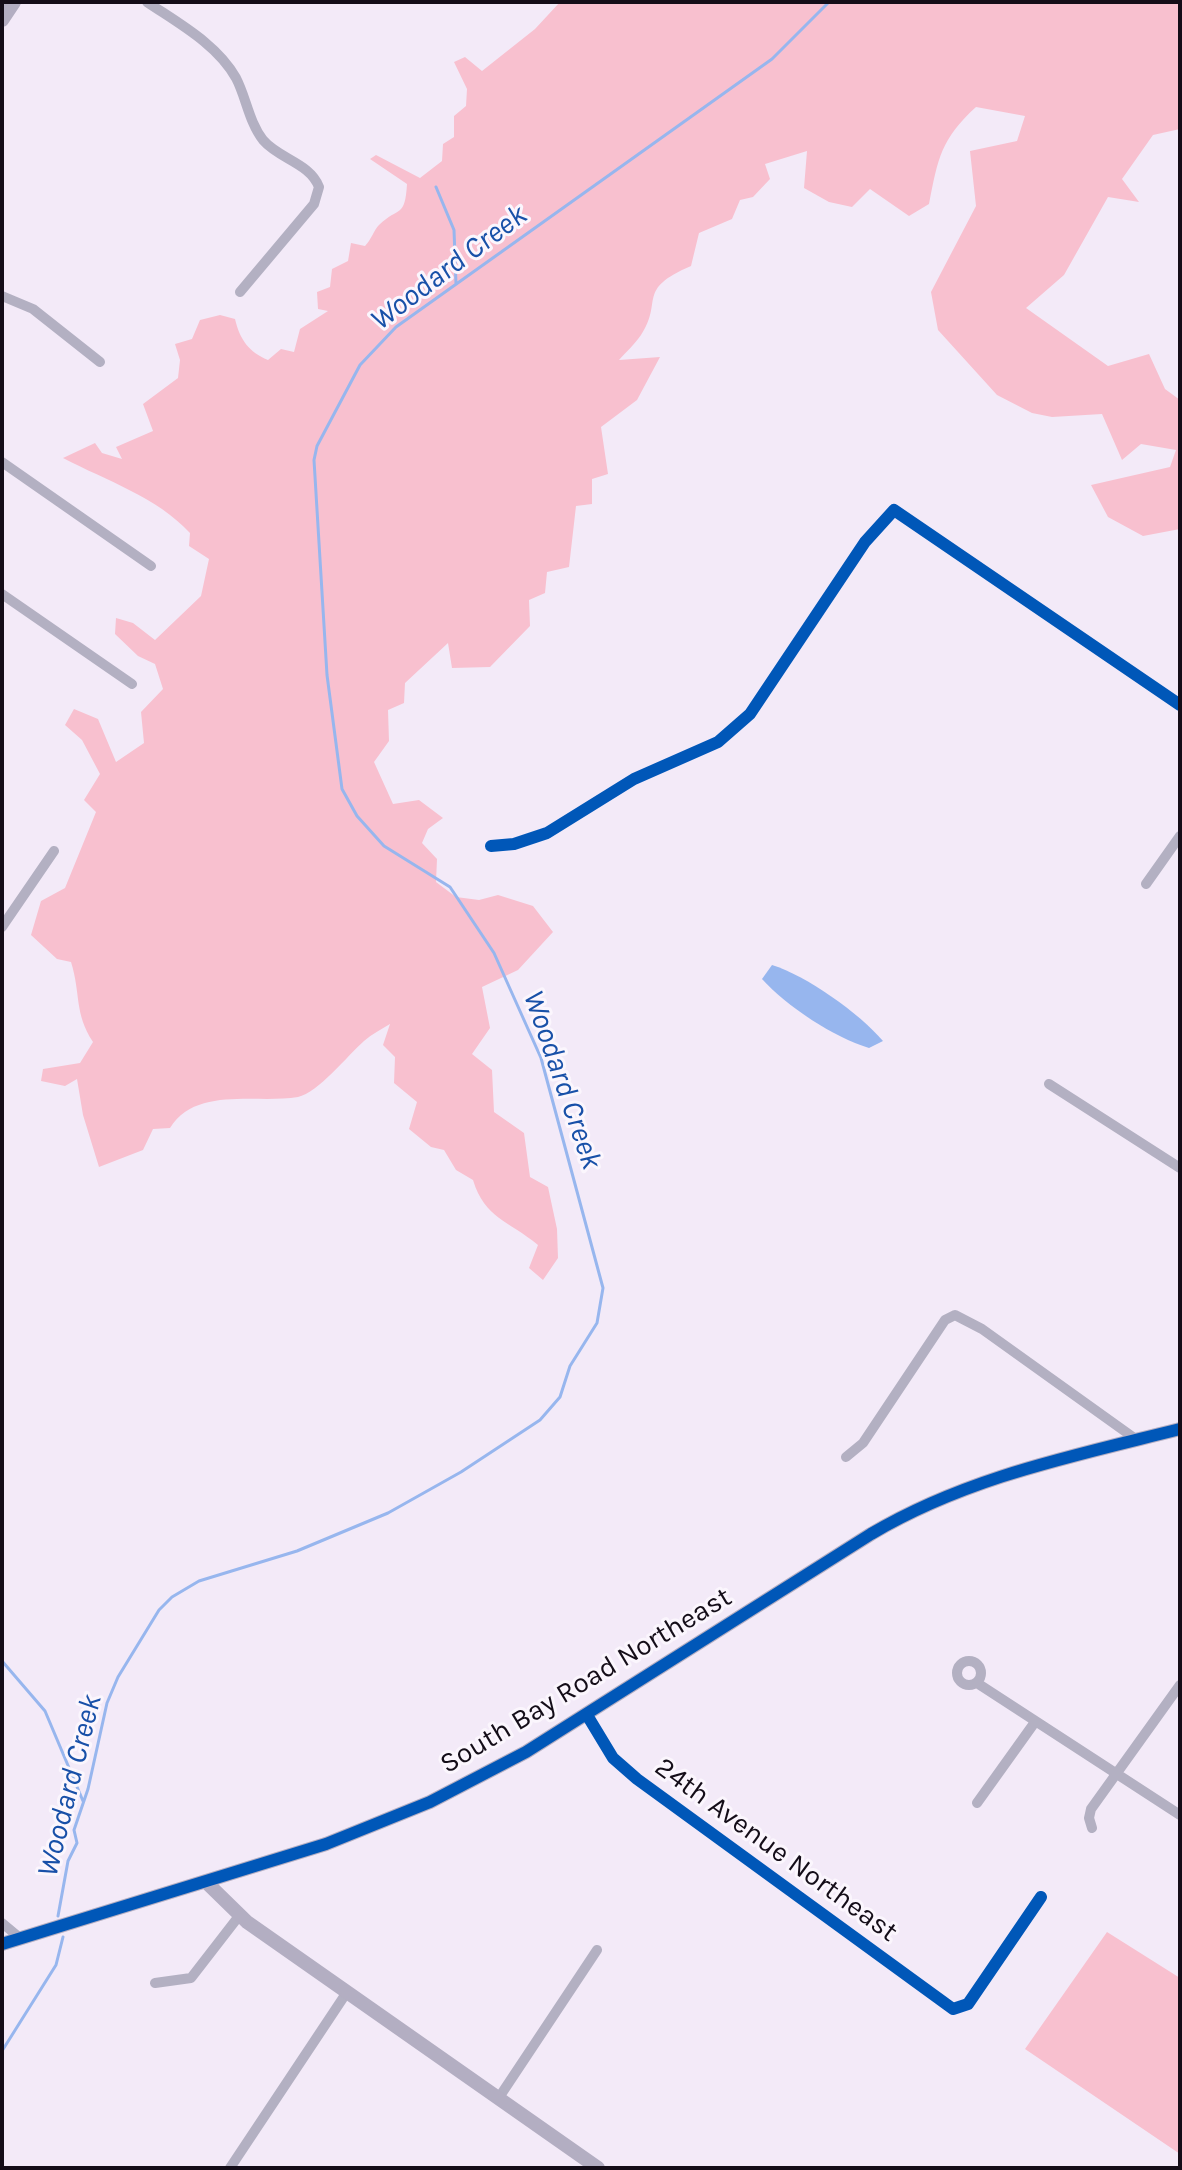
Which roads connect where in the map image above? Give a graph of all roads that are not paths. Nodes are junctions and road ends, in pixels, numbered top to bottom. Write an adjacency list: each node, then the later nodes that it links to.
1 (14, 2): 3 (street)
2 (147, 2): 4 (street)
3 (2, 20)
4 (240, 292)
5 (2, 296): 6 (street)
6 (100, 362)
7 (2, 462): 8 (street)
8 (151, 566)
9 (2, 594): 10 (street)
10 (132, 684)
11 (1180, 705): 13 (street)
12 (1180, 836): 15 (street)
13 (491, 846)
14 (54, 851): 16 (street)
15 (1146, 884)
16 (2, 927)
17 (1049, 1084): 18 (street)
18 (1180, 1168)
19 (1180, 1429): 20 (street, South Bay Road Northeast)
20 (1137, 1440): 21 (street); 24 (street, South Bay Road Northeast)
21 (846, 1457)
22 (977, 1683): 25 (street)
23 (1178, 1691): 26 (street)
24 (587, 1715): 30 (street, South Bay Road Northeast); 31 (street, 24th Avenue Northeast)
25 (1035, 1722): 26 (street); 27 (street)
26 (1116, 1774): 28 (street); 29 (street)
27 (977, 1803)
28 (1180, 1815)
29 (1092, 1828)
30 (206, 1882): 32 (street); 34 (street, South Bay Road Northeast)
31 (1041, 1897)
32 (239, 1916): 37 (street); 38 (street)
33 (2, 1923): 34 (street)
34 (20, 1938): 35 (street, South Bay Road Northeast)
35 (2, 1944)
36 (597, 1950): 39 (street)
37 (155, 1983)
38 (347, 1992): 39 (street); 40 (street)
39 (498, 2099): 41 (street)
40 (230, 2168)
41 (598, 2168)

